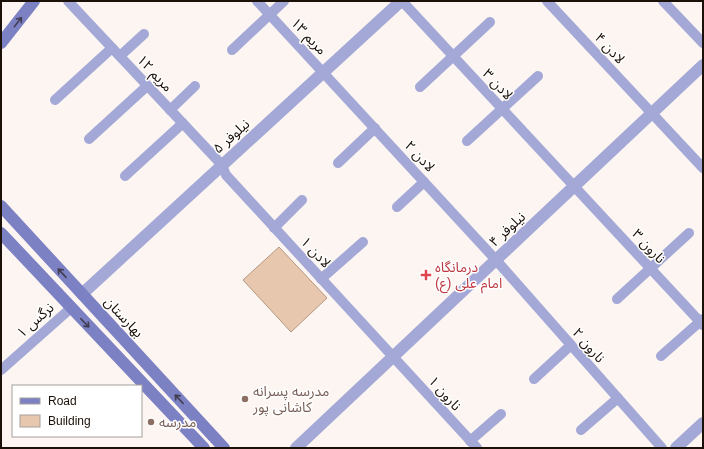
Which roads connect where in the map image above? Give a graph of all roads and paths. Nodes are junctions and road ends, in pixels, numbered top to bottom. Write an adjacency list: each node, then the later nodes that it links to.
1 (34, 1): 11 (main road, one-way to 1)
2 (68, 1): 13 (street, مریم ۱۲)
3 (257, 1): 8 (street, مریم ۱۳)
4 (284, 1): 8 (street)
5 (402, 1): 16 (street, لادن ۳); 18 (street, نیلوفر ۵)
6 (547, 1): 26 (street, لادن ۴)
7 (663, 1): 12 (street)
8 (270, 15): 14 (street); 18 (street, مریم ۱۳)
9 (490, 22): 16 (street)
10 (144, 34): 15 (street)
11 (1, 43)
12 (703, 43)
13 (112, 48): 15 (street, مریم ۱۲); 23 (street)
14 (232, 50)
15 (120, 56): 20 (street, مریم ۱۲)
16 (453, 56): 22 (street); 24 (street, لادن ۳)
17 (703, 65): 26 (street, نیلوفر ۴)
18 (323, 72): 28 (street, لادن ۲); 32 (street, نیلوفر ۵)
19 (538, 76): 24 (street)
20 (147, 86): 25 (street, مریم ۱۲); 29 (street)
21 (195, 86): 25 (street)
22 (420, 87)
23 (55, 100)
24 (502, 109): 30 (street); 36 (street, لادن ۳)
25 (170, 110): 27 (street, مریم ۱۲)
26 (651, 114): 33 (street, لادن ۴); 36 (street, نیلوفر ۴)
27 (183, 123): 32 (street, مریم ۱۲); 34 (street)
28 (375, 128): 31 (street); 35 (street, لادن ۲)
29 (89, 139)
30 (467, 141)
31 (338, 163)
32 (222, 165): 40 (street, لادن ۱); 47 (street, نیلوفر ۵)
33 (703, 168)
34 (125, 176)
35 (424, 182): 39 (street); 44 (street, لادن ۲)
36 (574, 186): 44 (street, نیلوفر ۴); 45 (street, نارون ۳)
37 (302, 200): 40 (street)
38 (1, 206): 47 (main road, بهارستان, one-way to 38)
39 (397, 207)
40 (274, 228): 46 (street, لادن ۱)
41 (1, 233): 49 (main road)
42 (689, 233): 45 (street)
43 (363, 242): 46 (street)
44 (496, 260): 51 (street, نارون ۲); 53 (street, نیلوفر ۴)
45 (650, 268): 48 (street); 50 (street, نارون ۳)
46 (321, 279): 53 (street, لادن ۱)
47 (82, 294): 62 (main road, بهارستان, one-way to 47)
48 (617, 299)
49 (70, 308): 54 (street, نرگس ۱); 61 (main road, one-way to 61)
50 (702, 322): 52 (street)
51 (571, 345): 55 (street); 56 (street, نارون ۲)
52 (661, 356)
53 (393, 357): 60 (street, نارون ۱); 63 (street, نیلوفر ۴)
54 (1, 370)
55 (534, 379)
56 (618, 398): 59 (street); 64 (street, نارون ۲)
57 (501, 414): 60 (street)
58 (703, 423): 65 (street)
59 (581, 430)
60 (473, 445)
61 (204, 448)
62 (224, 448)
63 (296, 448)
64 (662, 448)
65 (676, 448)

